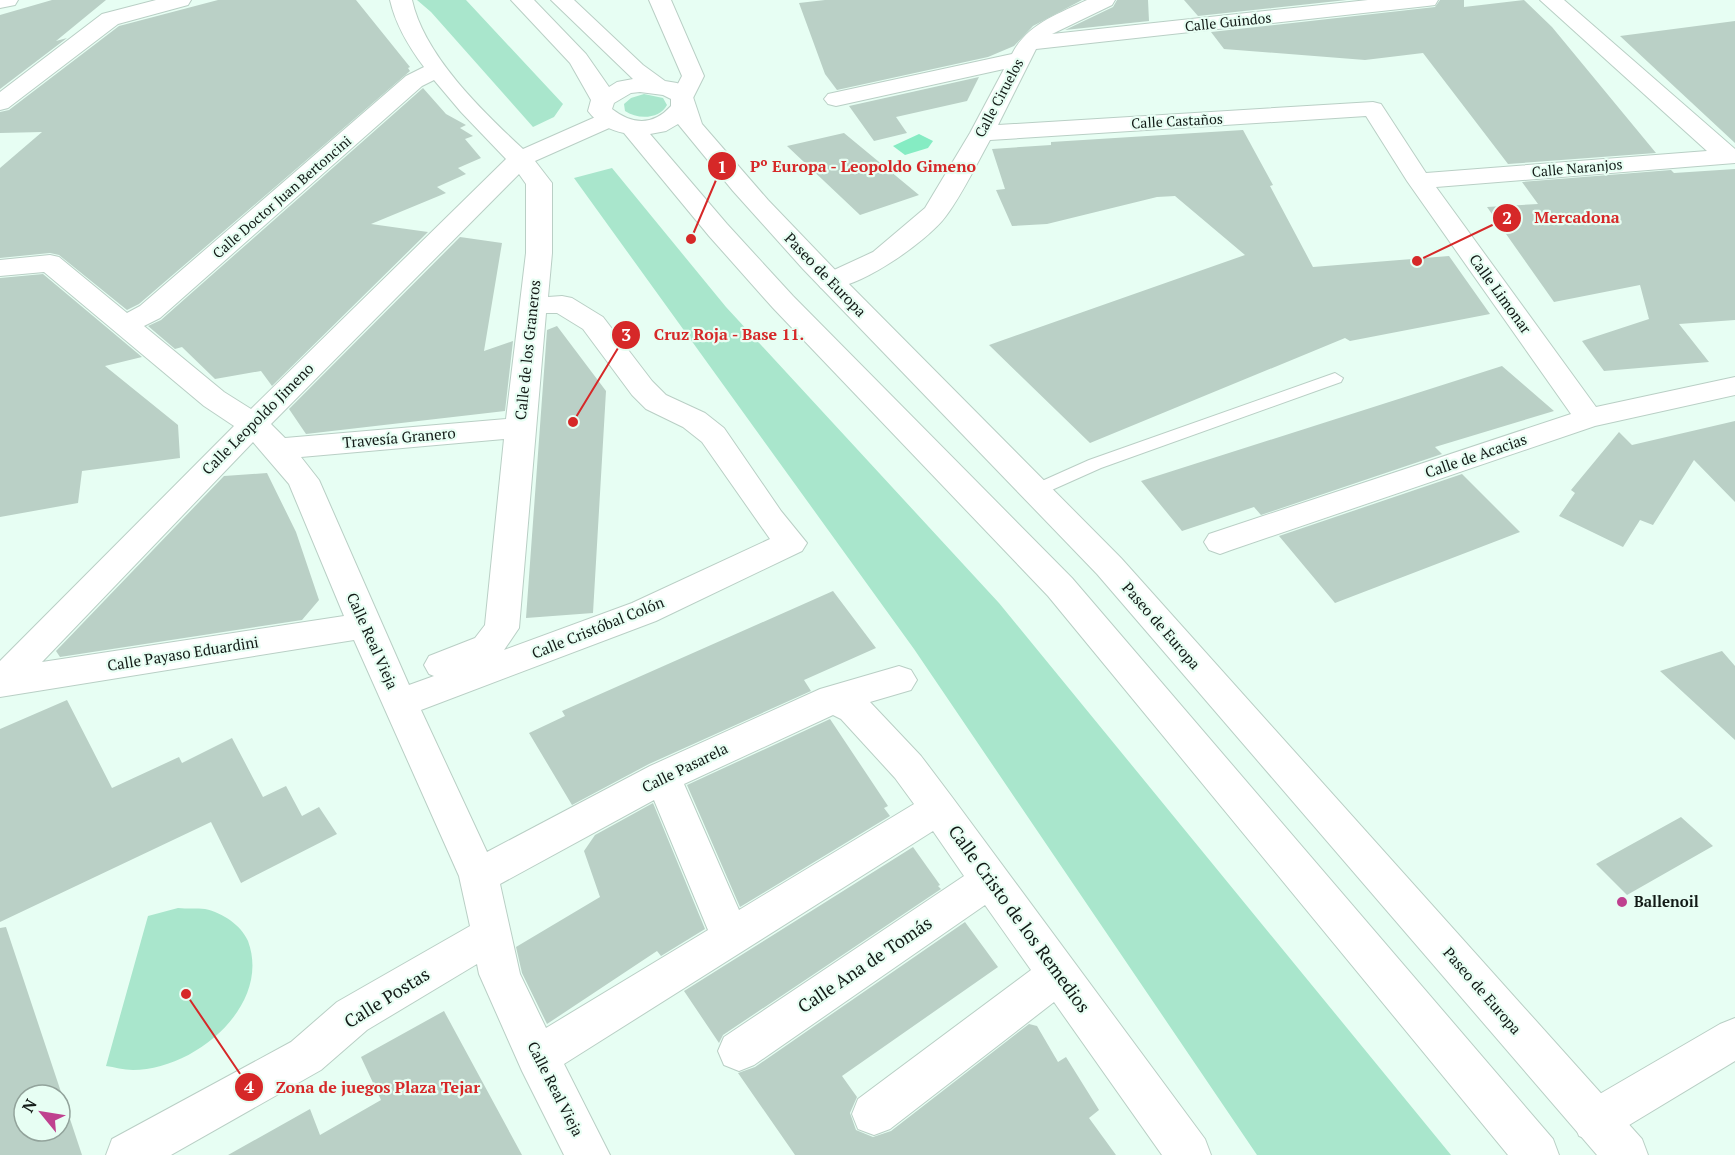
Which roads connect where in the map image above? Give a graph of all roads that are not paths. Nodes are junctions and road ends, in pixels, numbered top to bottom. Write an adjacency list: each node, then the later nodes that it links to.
1 (8, 0): 10 (street)
2 (180, 0): 15 (street)
3 (401, 0): 12 (street)
4 (522, 0): 18 (street)
5 (562, 0): 13 (street)
6 (660, 0): 16 (street)
7 (1104, 0): 11 (street, Calle Ciruelos)
8 (1427, 0): 11 (street, Calle Guindos)
9 (1551, 0): 20 (street)
10 (0, 2)
11 (1024, 51): 14 (street, Calle Guindos); 19 (street, Calle Ciruelos)
12 (437, 70): 21 (street); 26 (street, Calle Doctor Juan Bertoncini)
13 (656, 85): 16 (street); 18 (street)
14 (836, 99)
15 (0, 103)
16 (683, 103): 18 (street); 24 (street, Paseo de Europa)
17 (1373, 109): 19 (street, Calle Castaños); 22 (street, Calle Limonar)
18 (614, 116): 21 (street); 57 (street)
19 (982, 133): 24 (street, Calle Ciruelos)
20 (1731, 156): 22 (street, Calle Naranjos)
21 (520, 159): 25 (street, Calle de los Graneros); 30 (street, Calle Leopoldo Jimeno)
22 (1419, 181): 29 (street, Calle Limonar)
23 (0, 268): 26 (street, Calle Real Vieja)
24 (831, 282): 33 (street, Paseo de Europa)
25 (533, 306): 31 (street, Calle de los Graneros); 37 (street, Calle Cristóbal Colón)
26 (126, 324): 30 (street, Calle Real Vieja)
27 (1335, 378): 33 (lane)
28 (1735, 387): 29 (street, Calle de Acacias)
29 (1589, 418): 34 (street, Calle de Acacias)
30 (253, 424): 32 (street, Calle Real Vieja); 39 (street, Calle Leopoldo Jimeno)
31 (520, 428): 32 (street, Travesía Granero); 36 (street, Calle de los Graneros)
32 (278, 449): 35 (street, Calle Real Vieja)
33 (1039, 489): 53 (street, Paseo de Europa)
34 (1220, 542)
35 (365, 626): 39 (street, Calle Payaso Eduardini); 40 (street, Calle Real Vieja)
36 (493, 639): 37 (street); 40 (street)
37 (523, 658): 40 (street, Calle Cristóbal Colón)
38 (899, 680): 41 (street, Calle Pasarela)
39 (0, 682)
40 (396, 693): 44 (street, Calle Real Vieja)
41 (833, 699): 42 (street, Calle Pasarela); 43 (street, Calle Cristo de los Remedios)
42 (663, 777): 44 (street, Calle Pasarela); 47 (street)
43 (939, 808): 45 (street, Calle Cristo de los Remedios); 47 (street)
44 (479, 876): 46 (street, Calle Real Vieja)
45 (991, 879): 48 (street, Calle Cristo de los Remedios); 50 (street, Calle Ana de Tomás)
46 (492, 934): 51 (street, Calle Real Vieja); 54 (street, Calle Postas)
47 (731, 937): 51 (street)
48 (1059, 973): 52 (street); 56 (street, Calle Cristo de los Remedios)
49 (1735, 1038): 53 (street)
50 (739, 1051)
51 (537, 1057): 55 (street, Calle Real Vieja)
52 (874, 1114)
53 (1595, 1121): 58 (street, Paseo de Europa)
54 (129, 1155)
55 (588, 1155)
56 (1189, 1155)
57 (1537, 1155)
58 (1626, 1155)

